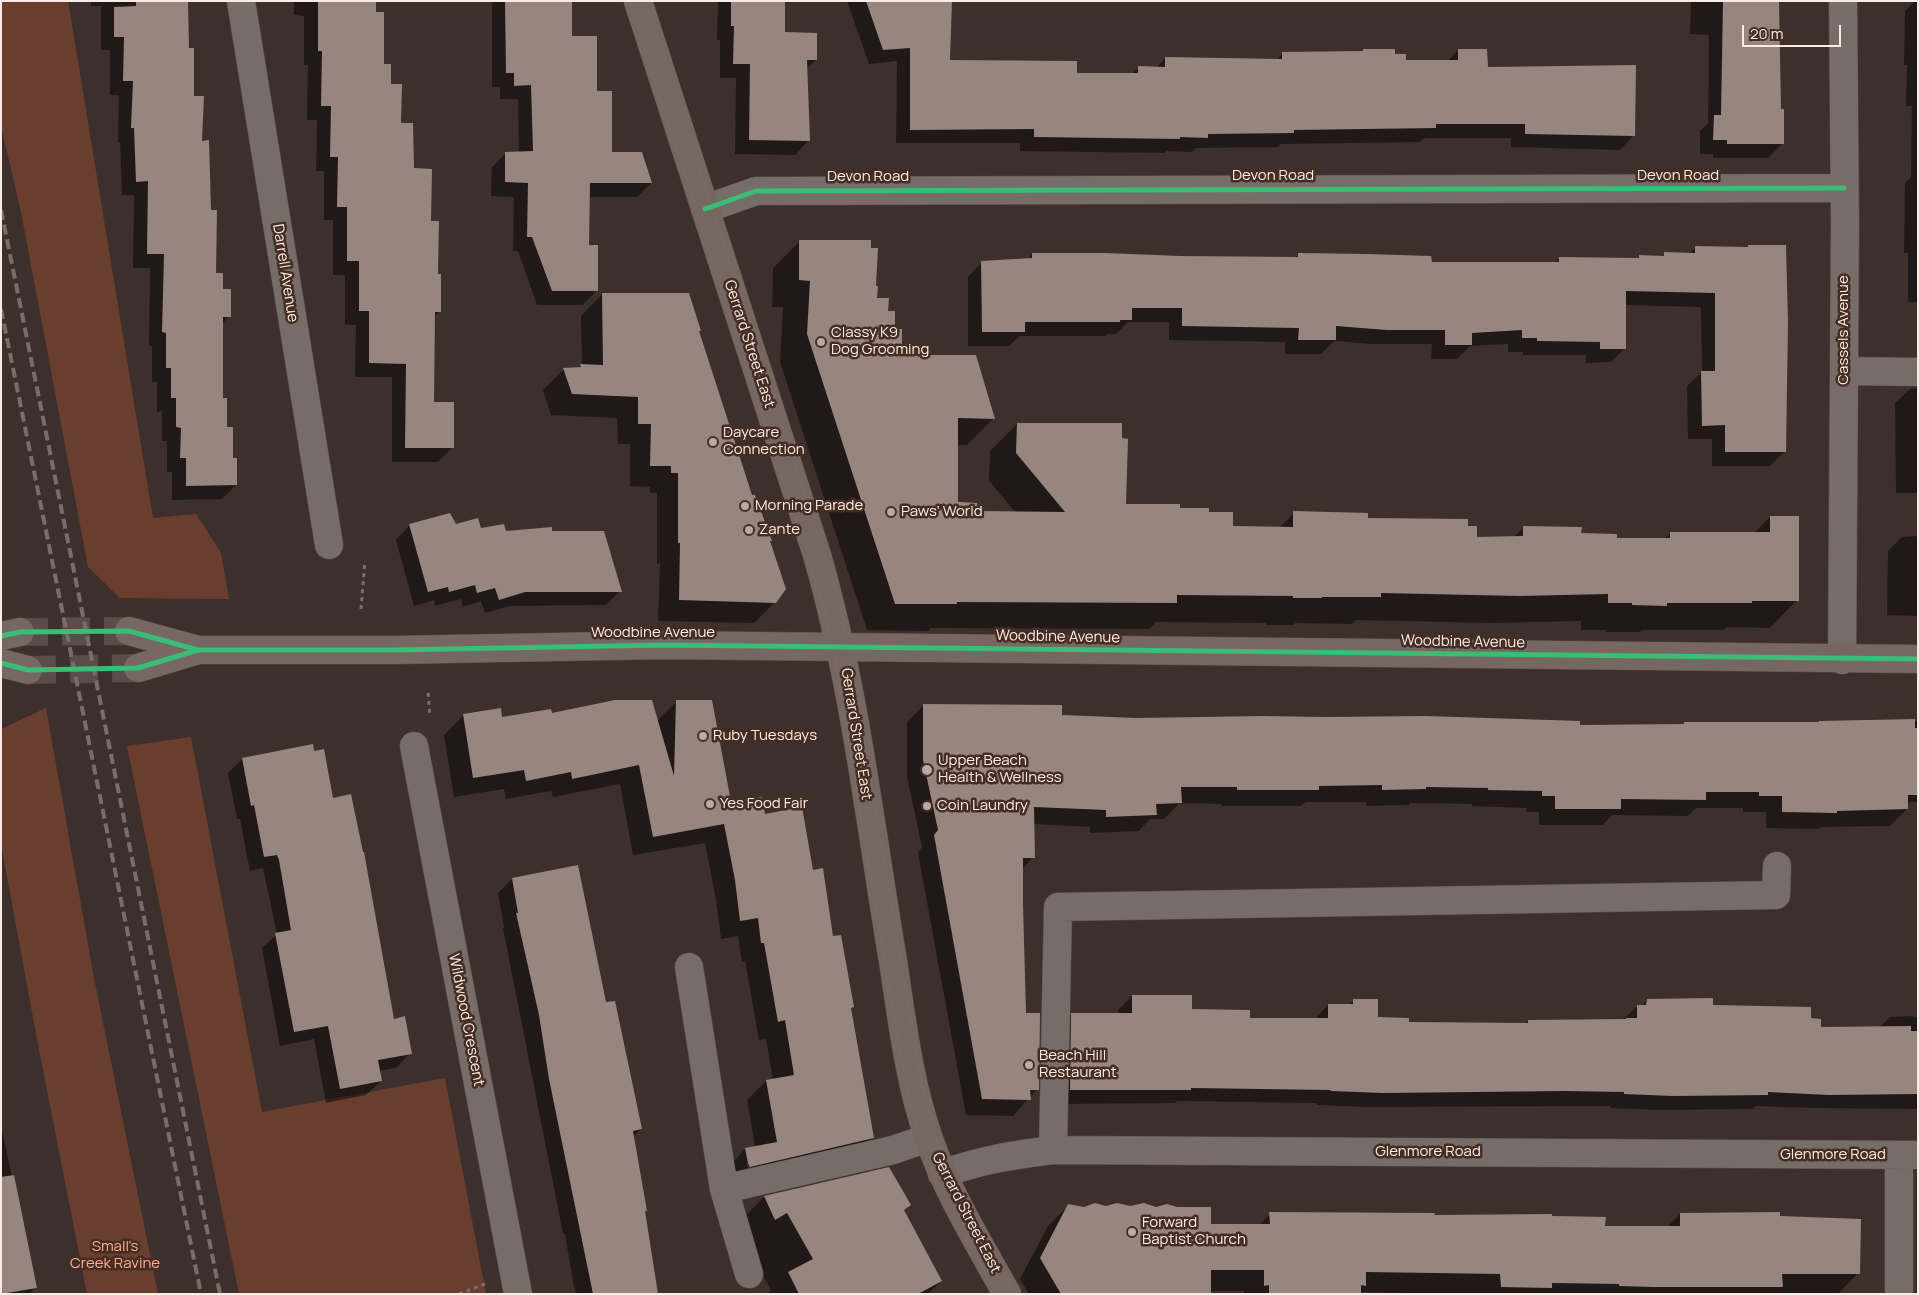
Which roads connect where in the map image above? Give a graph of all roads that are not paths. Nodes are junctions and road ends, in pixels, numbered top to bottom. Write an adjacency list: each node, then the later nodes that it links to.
1 (241, 1): 8 (street, Darrell Avenue)
2 (638, 1): 5 (main road, Gerrard Street East)
3 (1843, 1): 4 (street, Cassels Avenue)
4 (1844, 188): 5 (street, Devon Road); 6 (street, Cassels Avenue)
5 (705, 209): 10 (main road, Gerrard Street East)
6 (1844, 371): 7 (street); 13 (street, Cassels Avenue)
7 (1918, 372)
8 (329, 545)
9 (129, 631): 11 (main road, Woodbine Avenue)
10 (841, 648): 11 (main road, Woodbine Avenue); 13 (main road, Woodbine Avenue); 20 (main road, Gerrard Street East)
11 (198, 650): 15 (main road, Woodbine Avenue)
12 (1918, 659): 13 (main road, Woodbine Avenue)
13 (1842, 660)
14 (1, 663): 16 (main road)
15 (138, 668)
16 (28, 670)
17 (414, 746): 26 (street, Wildwood Crescent)
18 (1777, 866): 21 (street)
19 (689, 967): 24 (street)
20 (928, 1138): 23 (main road, Gerrard Street East); 24 (street)
21 (1053, 1150): 22 (street, Glenmore Road); 23 (street, Glenmore Road)
22 (1909, 1155): 28 (street)
23 (942, 1174): 27 (main road, Gerrard Street East)
24 (724, 1189): 25 (street)
25 (749, 1274)
26 (518, 1294)
27 (1007, 1294)
28 (1899, 1294)

